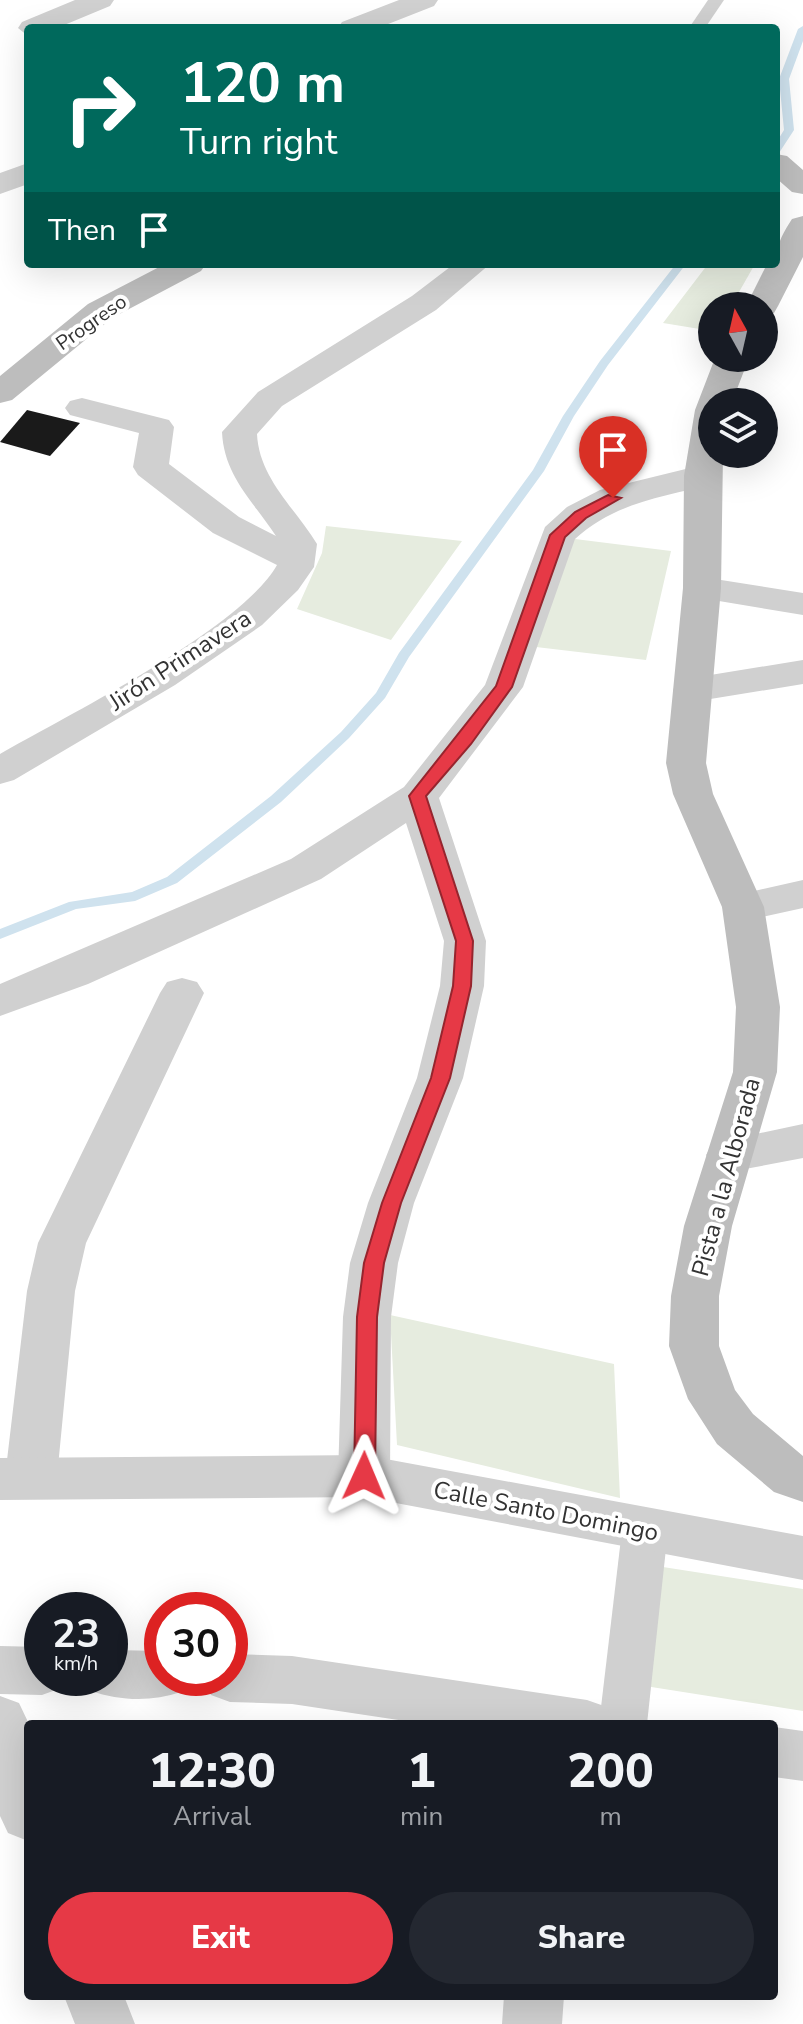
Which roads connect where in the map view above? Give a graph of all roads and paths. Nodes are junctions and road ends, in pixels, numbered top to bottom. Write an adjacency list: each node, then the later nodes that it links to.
1 (100, 0): 5 (street)
2 (371, 0): 6 (street)
3 (424, 0): 7 (street)
4 (716, 0): 8 (lane)
5 (42, 24)
6 (344, 24)
7 (362, 24)
8 (700, 24)
9 (24, 31): 10 (street)
10 (0, 41)
11 (24, 174): 12 (street)
12 (0, 185)
13 (803, 226): 16 (main road)
14 (182, 268): 17 (main road, Progreso)
15 (469, 268): 21 (street)
16 (769, 292)
17 (0, 393)
18 (82, 408): 21 (street)
19 (703, 468): 20 (main road, Pista a la Alborada)
20 (702, 476): 22 (main road, Pista a la Alborada); 27 (street)
21 (295, 560): 26 (street, Jirón Primavera)
22 (702, 588): 23 (street); 25 (main road, Pista a la Alborada)
23 (803, 604)
24 (803, 672): 25 (street)
25 (692, 690): 29 (main road, Pista a la Alborada)
26 (0, 771)
27 (418, 796): 31 (street); 34 (street)
28 (803, 894): 29 (street)
29 (743, 907): 33 (main road, Pista a la Alborada)
30 (182, 993): 35 (street)
31 (0, 1001)
32 (803, 1141): 33 (street)
33 (729, 1155): 36 (main road, Pista a la Alborada)
34 (364, 1476): 35 (street, Calle Santo Domingo); 37 (street, Calle Santo Domingo)
35 (16, 1478)
36 (803, 1481)
37 (645, 1530): 38 (street, Calle Santo Domingo); 44 (street)
38 (803, 1558)
39 (0, 1670): 40 (street)
40 (24, 1671)
41 (248, 1679): 43 (street)
42 (0, 1720): 47 (street)
43 (560, 1720)
44 (623, 1720)
45 (778, 1753): 46 (street)
46 (803, 1756)
47 (24, 1801)
48 (96, 2000): 50 (street)
49 (534, 2000): 51 (street)
50 (105, 2024)
51 (532, 2024)

